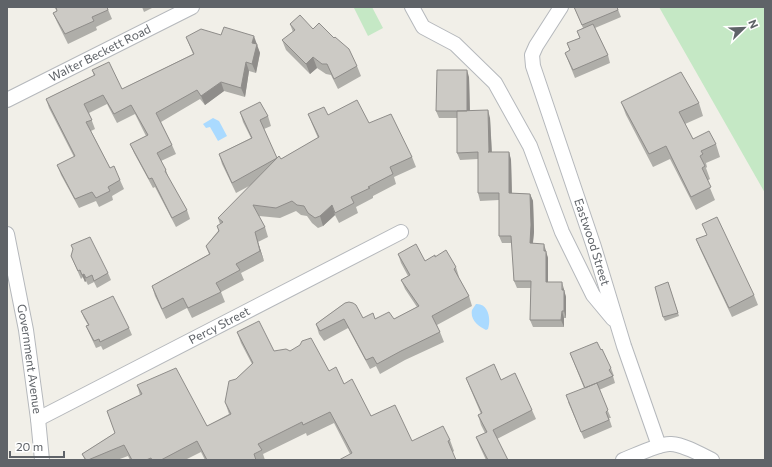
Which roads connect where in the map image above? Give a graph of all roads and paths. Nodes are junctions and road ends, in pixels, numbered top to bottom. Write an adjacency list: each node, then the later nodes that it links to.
1 (192, 7): 4 (street, Walter Beckett Road)
2 (412, 7): 7 (street)
3 (561, 7): 7 (street, Eastwood Street)
4 (7, 100)
5 (401, 232): 8 (street, Percy Street)
6 (7, 234): 8 (street, Government Avenue)
7 (617, 324): 9 (street, Eastwood Street)
8 (38, 419): 10 (street, Government Avenue)
9 (659, 446): 11 (street); 12 (street)
10 (42, 460)
11 (623, 460)
12 (712, 460)

